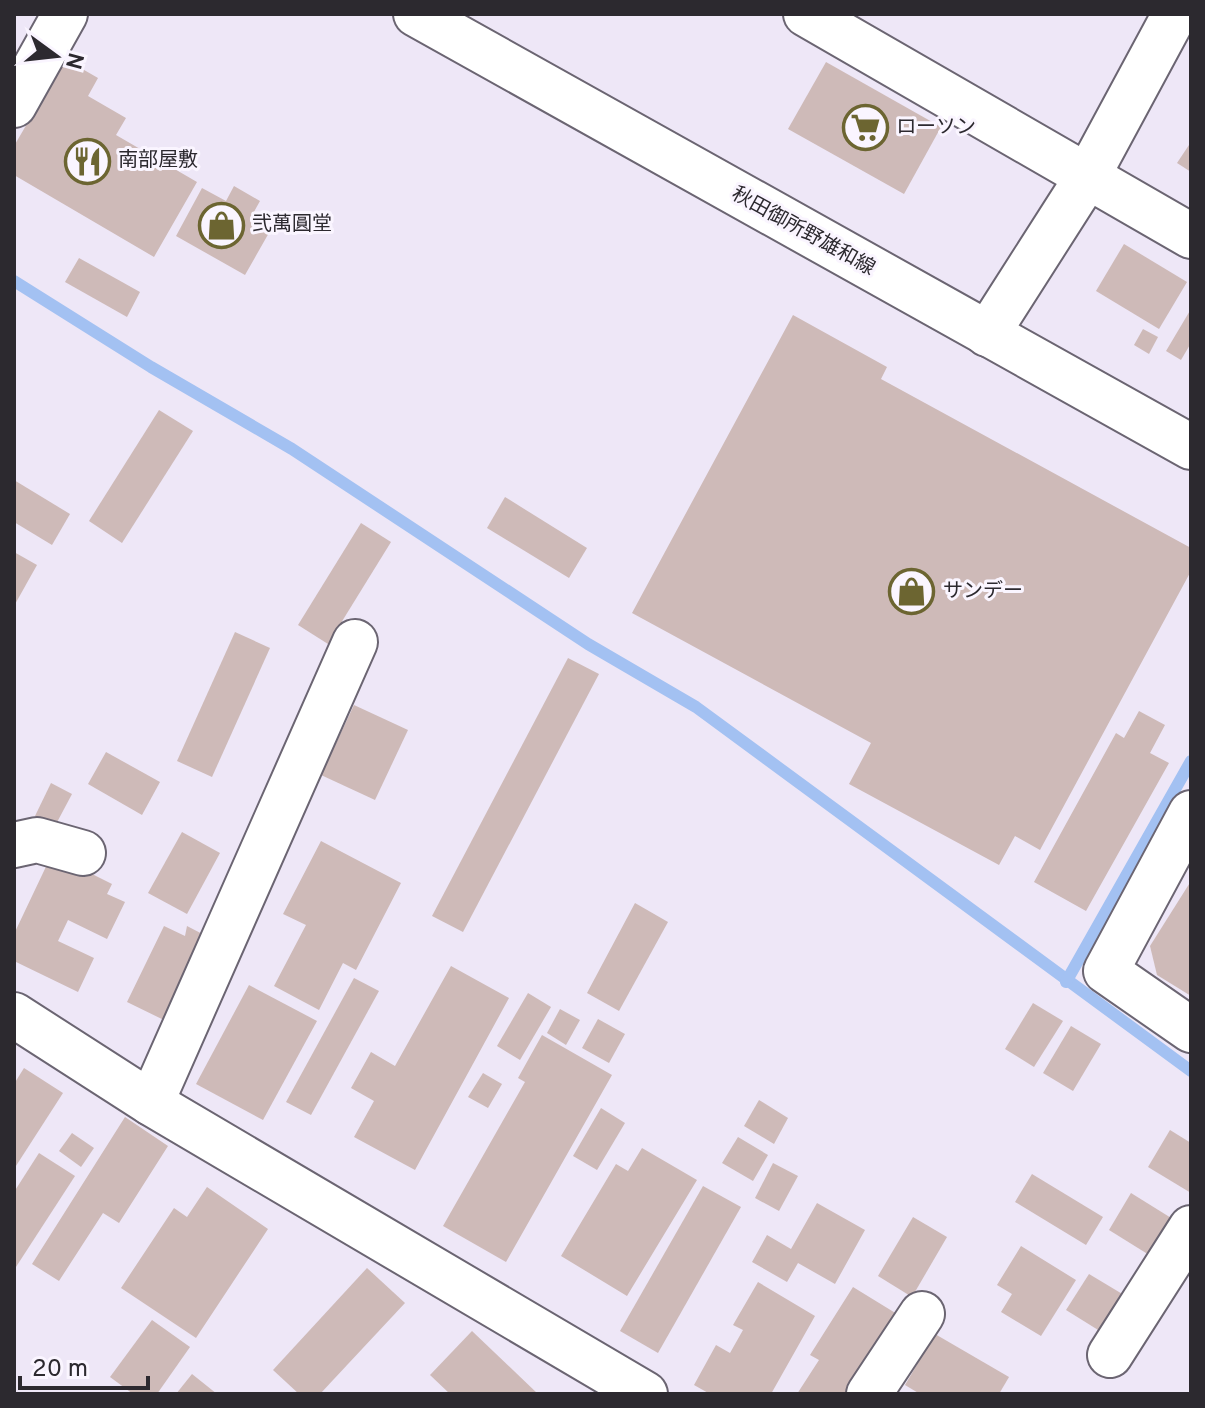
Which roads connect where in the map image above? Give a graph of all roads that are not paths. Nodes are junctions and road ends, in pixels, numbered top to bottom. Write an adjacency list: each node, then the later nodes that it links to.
1 (65, 14): 6 (street)
2 (416, 14): 9 (street, 秋田御所野雄和線)
3 (806, 14): 5 (street)
4 (1175, 14): 7 (street)
5 (853, 25): 7 (street)
6 (14, 105)
7 (1086, 179): 8 (street); 9 (street)
8 (1191, 236)
9 (987, 334): 10 (street, 秋田御所野雄和線)
10 (1191, 447)
11 (355, 642): 17 (street)
12 (1191, 813): 16 (street)
13 (14, 845): 14 (street)
14 (83, 853)
15 (14, 1015): 17 (street)
16 (1191, 1030)
17 (151, 1103): 21 (street)
18 (1191, 1228): 20 (street)
19 (922, 1314): 23 (street)
20 (1110, 1355)
21 (590, 1381): 22 (street)
22 (645, 1394)
23 (869, 1394)

